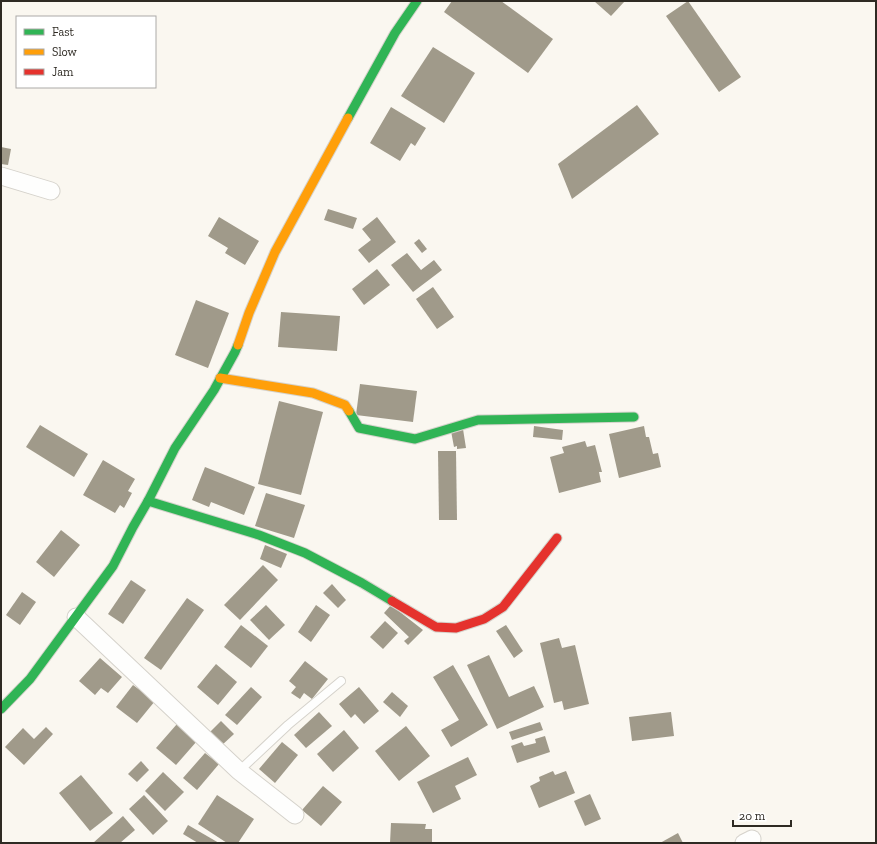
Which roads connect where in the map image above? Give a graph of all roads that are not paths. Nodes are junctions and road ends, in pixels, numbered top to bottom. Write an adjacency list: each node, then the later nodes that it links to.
1 (417, 1): 4 (street)
2 (1, 176): 3 (street)
3 (50, 191)
4 (220, 378): 5 (street); 6 (street)
5 (634, 417)
6 (148, 500): 7 (street); 8 (street)
7 (557, 538)
8 (76, 617): 10 (street); 11 (street)
9 (341, 681): 11 (lane)
10 (1, 709)
11 (239, 771): 12 (street)
12 (295, 815)

